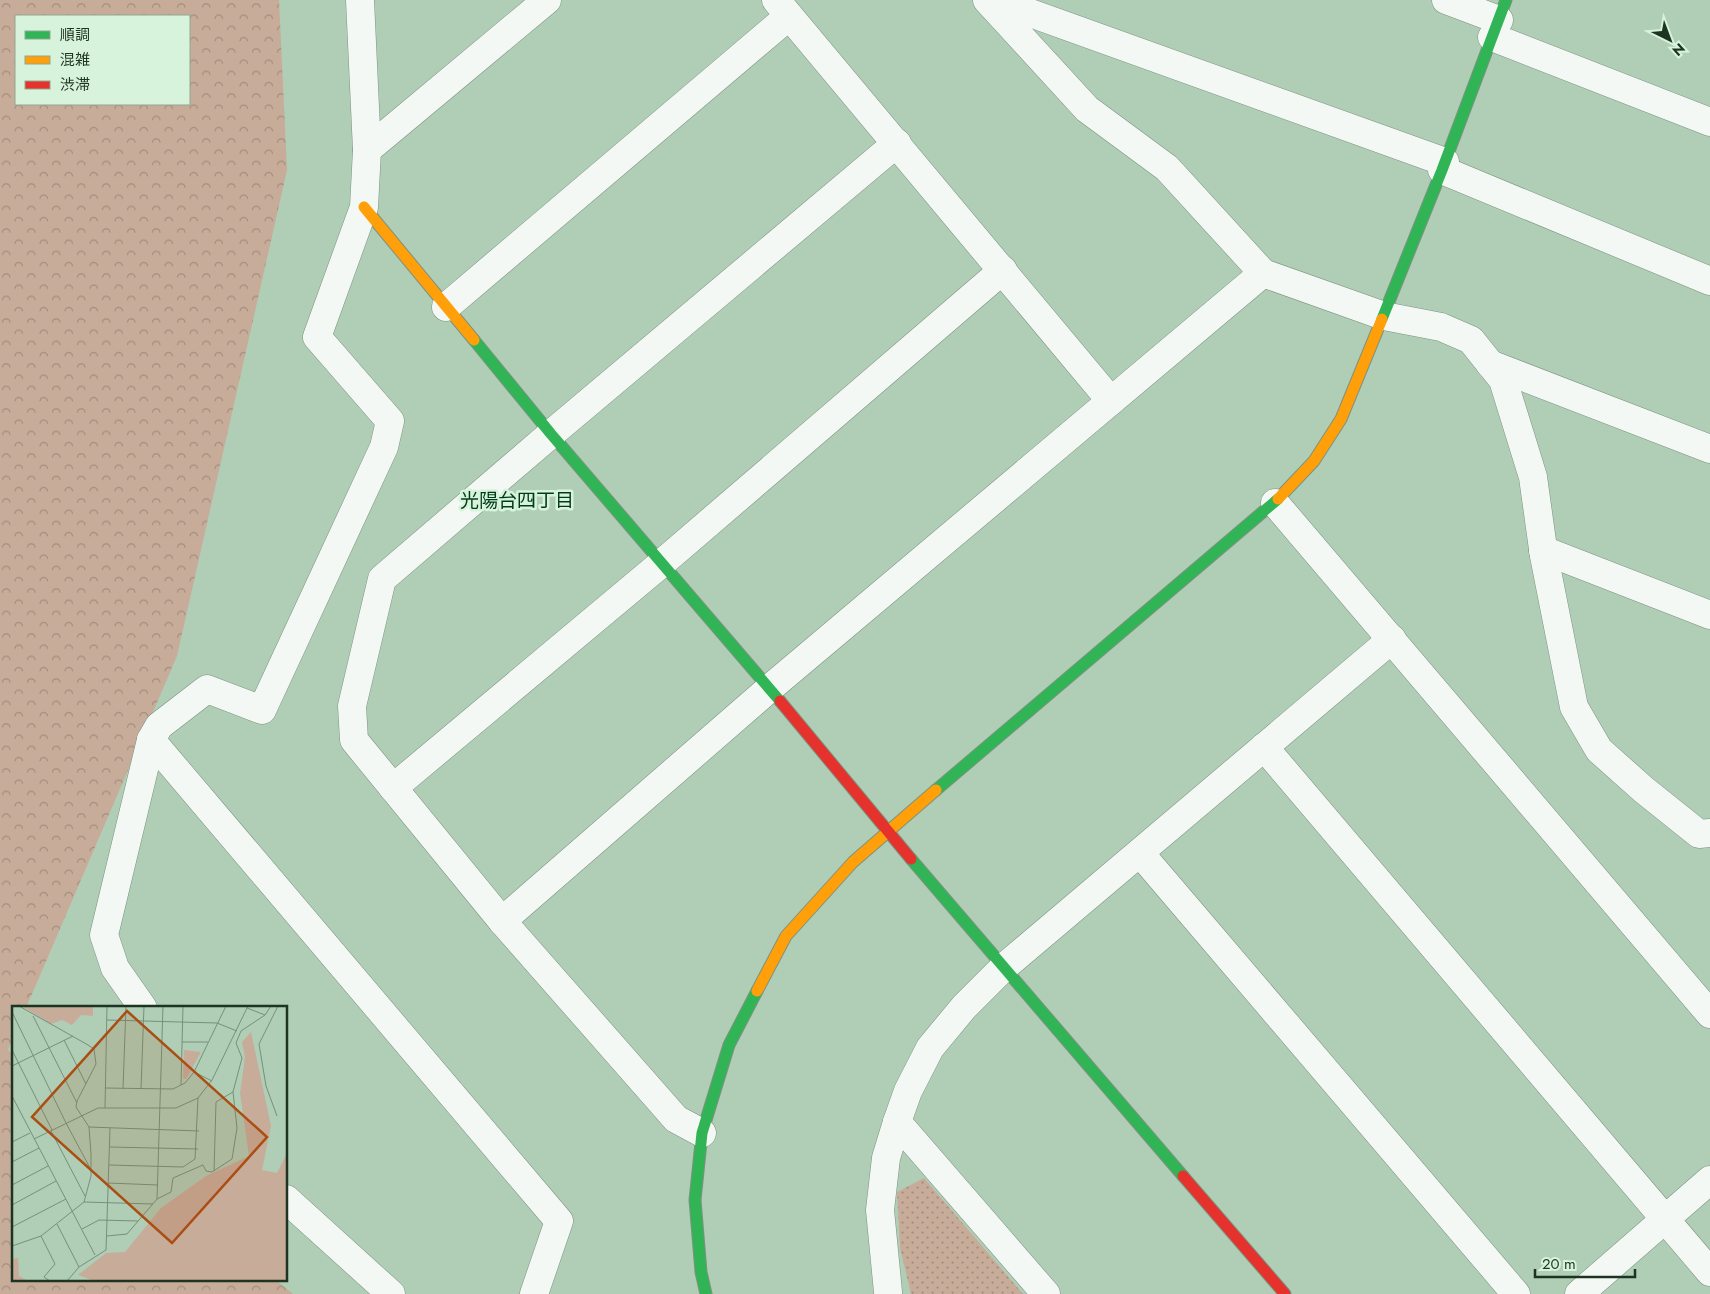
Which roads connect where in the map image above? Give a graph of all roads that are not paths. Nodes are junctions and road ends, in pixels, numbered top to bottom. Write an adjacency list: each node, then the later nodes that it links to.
1 (360, 0): 10 (street)
2 (547, 0): 10 (street)
3 (987, 0): 14 (street)
4 (994, 0): 11 (street)
5 (1446, 0): 7 (street)
6 (782, 8): 9 (street); 16 (street)
7 (1499, 19): 8 (street); 11 (street)
8 (1710, 122)
9 (897, 144): 13 (street); 20 (street)
10 (367, 150): 12 (street)
11 (1443, 166): 15 (street); 17 (street)
12 (364, 207): 16 (street); 28 (street)
13 (1003, 270): 19 (street); 24 (street)
14 (1263, 273): 17 (street); 19 (street)
15 (1710, 281)
16 (446, 307): 20 (street)
17 (1384, 316): 18 (street); 22 (street)
18 (1490, 364): 21 (street); 23 (street)
19 (1111, 401): 27 (street)
20 (551, 434): 24 (street); 30 (street)
21 (1710, 449)
22 (1276, 503): 26 (street); 31 (street)
23 (1544, 550): 25 (street); 32 (street)
24 (662, 563): 27 (street); 30 (street)
25 (1710, 614)
26 (1392, 639): 29 (street); 37 (street)
27 (770, 688): 31 (street); 34 (street)
28 (151, 740): 36 (street); 46 (street)
29 (1264, 747): 33 (street); 42 (street)
30 (393, 788): 34 (street)
31 (889, 833): 35 (street); 39 (street)
32 (1710, 833)
33 (1140, 853): 35 (street); 50 (street)
34 (502, 921): 39 (street)
35 (1003, 968): 38 (street); 49 (street)
36 (142, 1006)
37 (1710, 1014)
38 (897, 1122): 44 (street); 48 (street)
39 (702, 1132): 47 (street)
40 (1710, 1180): 42 (street)
41 (288, 1201): 45 (street)
42 (1665, 1219): 43 (street); 51 (street)
43 (1710, 1272)
44 (886, 1293)
45 (391, 1294)
46 (534, 1294)
47 (706, 1294)
48 (1046, 1294)
49 (1285, 1294)
50 (1516, 1294)
51 (1579, 1294)

